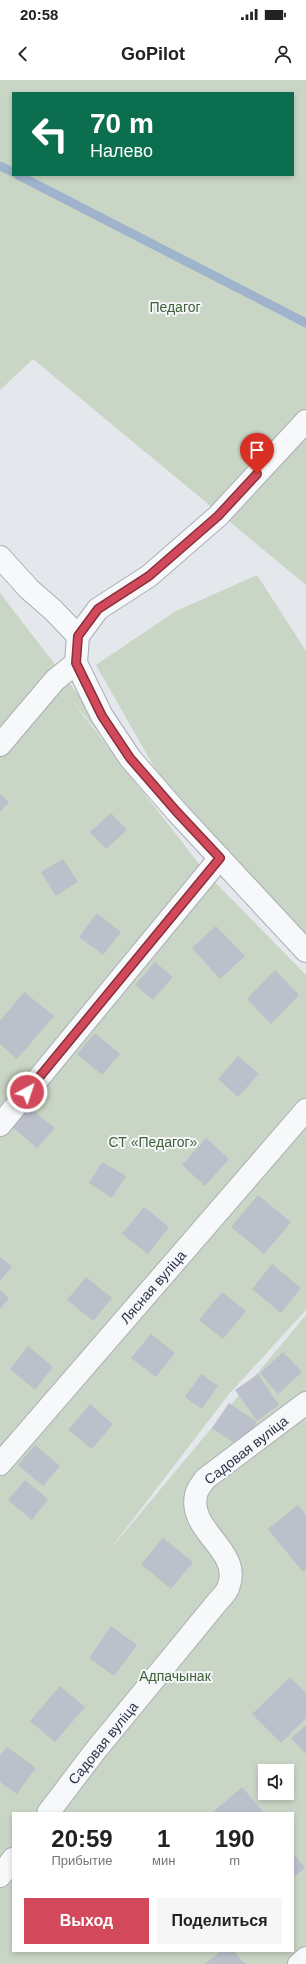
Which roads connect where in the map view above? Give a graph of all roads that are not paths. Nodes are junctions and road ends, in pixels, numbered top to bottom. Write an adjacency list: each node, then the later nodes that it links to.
1 (306, 421): 3 (street)
2 (0, 557): 3 (street)
3 (78, 636): 4 (street)
4 (76, 663): 5 (street); 6 (street)
5 (0, 745)
6 (220, 858): 7 (street); 9 (street)
7 (306, 952)
8 (306, 1110): 11 (street, Лясная вуліца)
9 (0, 1125)
10 (306, 1404): 12 (street, Садовая вуліца)
11 (0, 1464)
12 (49, 1812)
13 (12, 1860): 14 (street)
14 (0, 1876)
15 (306, 1958): 16 (street)
16 (299, 1964)

